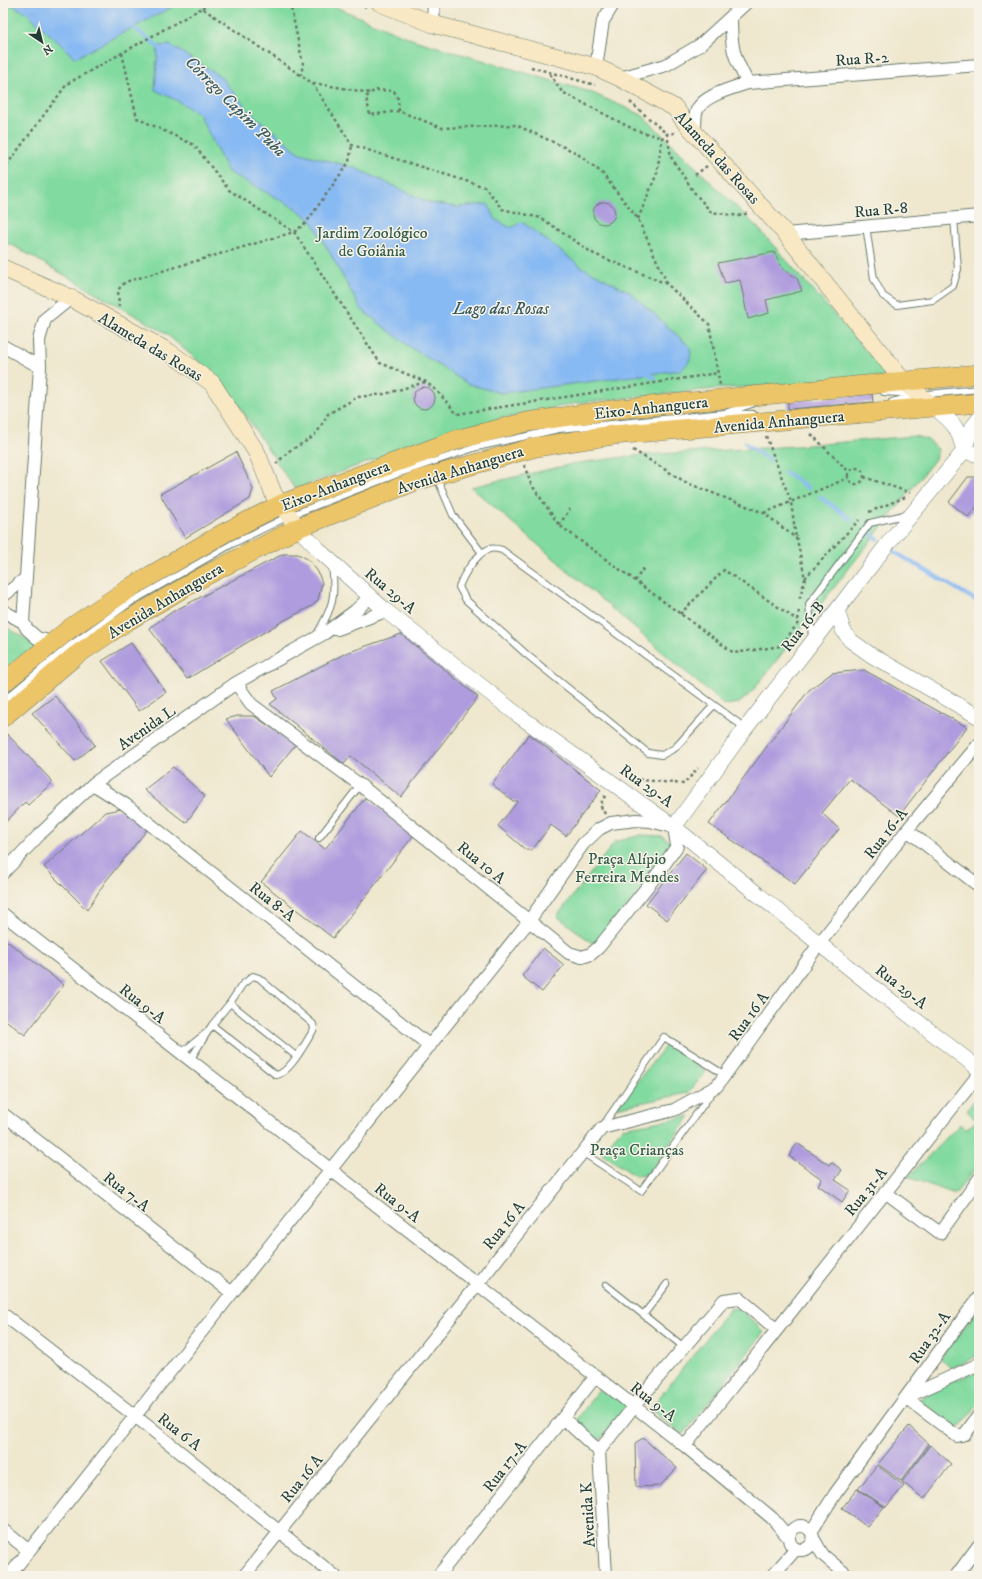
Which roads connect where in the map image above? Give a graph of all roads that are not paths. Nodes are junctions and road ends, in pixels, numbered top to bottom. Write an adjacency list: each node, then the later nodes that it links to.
1 (434, 3): 6 (street)
2 (614, 3): 8 (street)
3 (746, 3): 5 (street)
4 (383, 5): 6 (main road, Alameda das Rosas)
5 (731, 17): 9 (street); 10 (street)
6 (433, 24): 8 (main road, Alameda das Rosas)
7 (979, 65): 10 (street, Rua R-2)
8 (596, 67): 9 (main road, Alameda das Rosas)
9 (620, 78): 11 (main road, Alameda das Rosas)
10 (748, 83): 11 (street, Rua R-2)
11 (687, 132): 15 (main road, Alameda das Rosas)
12 (979, 216): 13 (street, Rua R-8)
13 (954, 218): 14 (street, Rua R-8); 14 (lane)
14 (866, 226): 15 (street, Rua R-8)
15 (786, 234): 21 (main road, Alameda das Rosas)
16 (3, 268): 17 (main road, Alameda das Rosas)
17 (71, 298): 19 (street); 36 (main road, Alameda das Rosas)
18 (3, 346): 19 (street)
19 (40, 367): 39 (street)
20 (979, 374): 21 (main road, Avenida Anhanguera)
21 (904, 382): 24 (main road, Alameda das Rosas); 28 (main road, Avenida Anhanguera)
22 (979, 389): 24 (lane)
23 (873, 393): 24 (lane)
24 (918, 395): 27 (lane); 29 (main road, Alameda das Rosas)
25 (805, 398): 28 (lane, Eixo-Anhanguera)
26 (979, 403): 29 (main road, Avenida Anhanguera)
27 (882, 404)
28 (724, 405): 31 (lane, Eixo-Anhanguera); 36 (main road, Avenida Anhanguera)
29 (935, 408): 31 (main road, Avenida Anhanguera); 32 (street)
30 (979, 419): 32 (street, Rua 16-B)
31 (764, 429): 34 (main road, Avenida Anhanguera)
32 (964, 451): 33 (street); 35 (street, Rua 16-B)
33 (979, 455)
34 (436, 475): 36 (main road, Avenida Anhanguera); 37 (lane)
35 (913, 513): 42 (street, Rua 16-B); 48 (lane)
36 (289, 516): 38 (street, Rua 29-A); 49 (main road, Avenida Anhanguera); 52 (lane, Eixo-Anhanguera); 54 (main road, Avenida Anhanguera)
37 (482, 553): 53 (lane); 53 (lane)
38 (331, 562): 41 (street, Rua 29-A); 47 (lane)
39 (25, 579): 40 (street); 45 (street)
40 (3, 596)
41 (370, 597): 44 (street, Rua 29-A); 46 (street, Avenida L)
42 (838, 610): 48 (street, Rua 16-B); 55 (street)
43 (3, 611): 45 (street)
44 (386, 611): 46 (street, Avenida L); 60 (street, Rua 29-A)
45 (23, 622): 49 (street)
46 (325, 633): 47 (street, Avenida L)
47 (315, 639): 51 (street, Avenida L)
48 (813, 642): 56 (street, Rua 16-B)
49 (43, 644): 50 (main road, Avenida Anhanguera)
50 (3, 683)
51 (236, 683): 58 (street, Avenida L); 59 (street, Rua 10 A)
52 (3, 701)
53 (714, 705): 56 (lane)
54 (3, 717)
55 (979, 717)
56 (746, 729): 60 (street, Rua 16-B)
57 (979, 744): 61 (street, Rua 16-A)
58 (93, 784): 63 (street, Avenida L); 71 (street, Rua 8-A)
59 (360, 784): 62 (lane); 66 (street, Rua 10 A)
60 (674, 827): 66 (street); 66 (street, Rua 10 A); 67 (street, Rua 29-A)
61 (907, 830): 64 (street); 67 (street, Rua 16-A)
62 (319, 838)
63 (3, 873)
64 (979, 886)
65 (3, 914): 72 (street, Rua 9-A)
66 (529, 921): 71 (street)
67 (819, 944): 74 (street, Rua 29-A); 76 (street, Rua 16 A)
68 (230, 1003): 69 (lane); 73 (lane); 73 (lane)
69 (212, 1025): 70 (lane); 73 (lane)
70 (208, 1032): 72 (lane); 72 (lane)
71 (430, 1046): 81 (street)
72 (185, 1056): 81 (street, Rua 9-A)
73 (296, 1056)
74 (979, 1069)
75 (979, 1074): 83 (street, Rua 31-A)
76 (725, 1075): 77 (street, Rua 16 A); 79 (lane)
77 (716, 1086): 79 (street, Rua 16 A); 80 (lane)
78 (3, 1114): 87 (street, Rua 7-A)
79 (602, 1128): 80 (street, Rua 16 A)
80 (582, 1152): 84 (street, Rua 16 A)
81 (330, 1170): 84 (street, Rua 9-A); 87 (street)
82 (979, 1179): 83 (street)
83 (885, 1192): 91 (street, Rua 31-A)
84 (476, 1283): 94 (street, Rua 9-A); 103 (street, Rua 16 A)
85 (667, 1284): 90 (lane)
86 (606, 1285): 90 (lane)
87 (232, 1293): 98 (street)
88 (979, 1296): 95 (street, Rua 32-A)
89 (3, 1314): 98 (street, Rua 6 A)
90 (644, 1314): 92 (lane)
91 (776, 1328): 92 (street); 100 (street, Rua 31-A)
92 (685, 1348): 96 (street)
93 (979, 1364): 95 (street, Rua 32-A)
94 (596, 1376): 96 (street, Rua 9-A); 99 (street, Rua 17-A)
95 (906, 1398): 97 (street); 104 (street, Rua 32-A)
96 (634, 1406): 100 (street, Rua 9-A); 101 (street)
97 (979, 1415)
98 (135, 1416): 103 (street, Rua 6 A); 106 (street)
99 (563, 1418): 101 (street); 111 (street, Rua 17-A)
100 (685, 1446): 104 (street, Rua 9-A)
101 (599, 1451): 112 (street, Avenida K)
102 (3, 1530): 106 (street)
103 (280, 1530): 109 (street, Rua 16 A); 110 (street, Rua 6 A)
104 (800, 1538): 107 (street, Rua 32-A); 113 (street)
105 (979, 1545): 114 (street)
106 (29, 1551): 108 (street)
107 (774, 1573)
108 (9, 1576)
109 (244, 1576)
110 (335, 1576)
111 (438, 1576)
112 (606, 1576)
113 (848, 1576)
114 (956, 1576)

